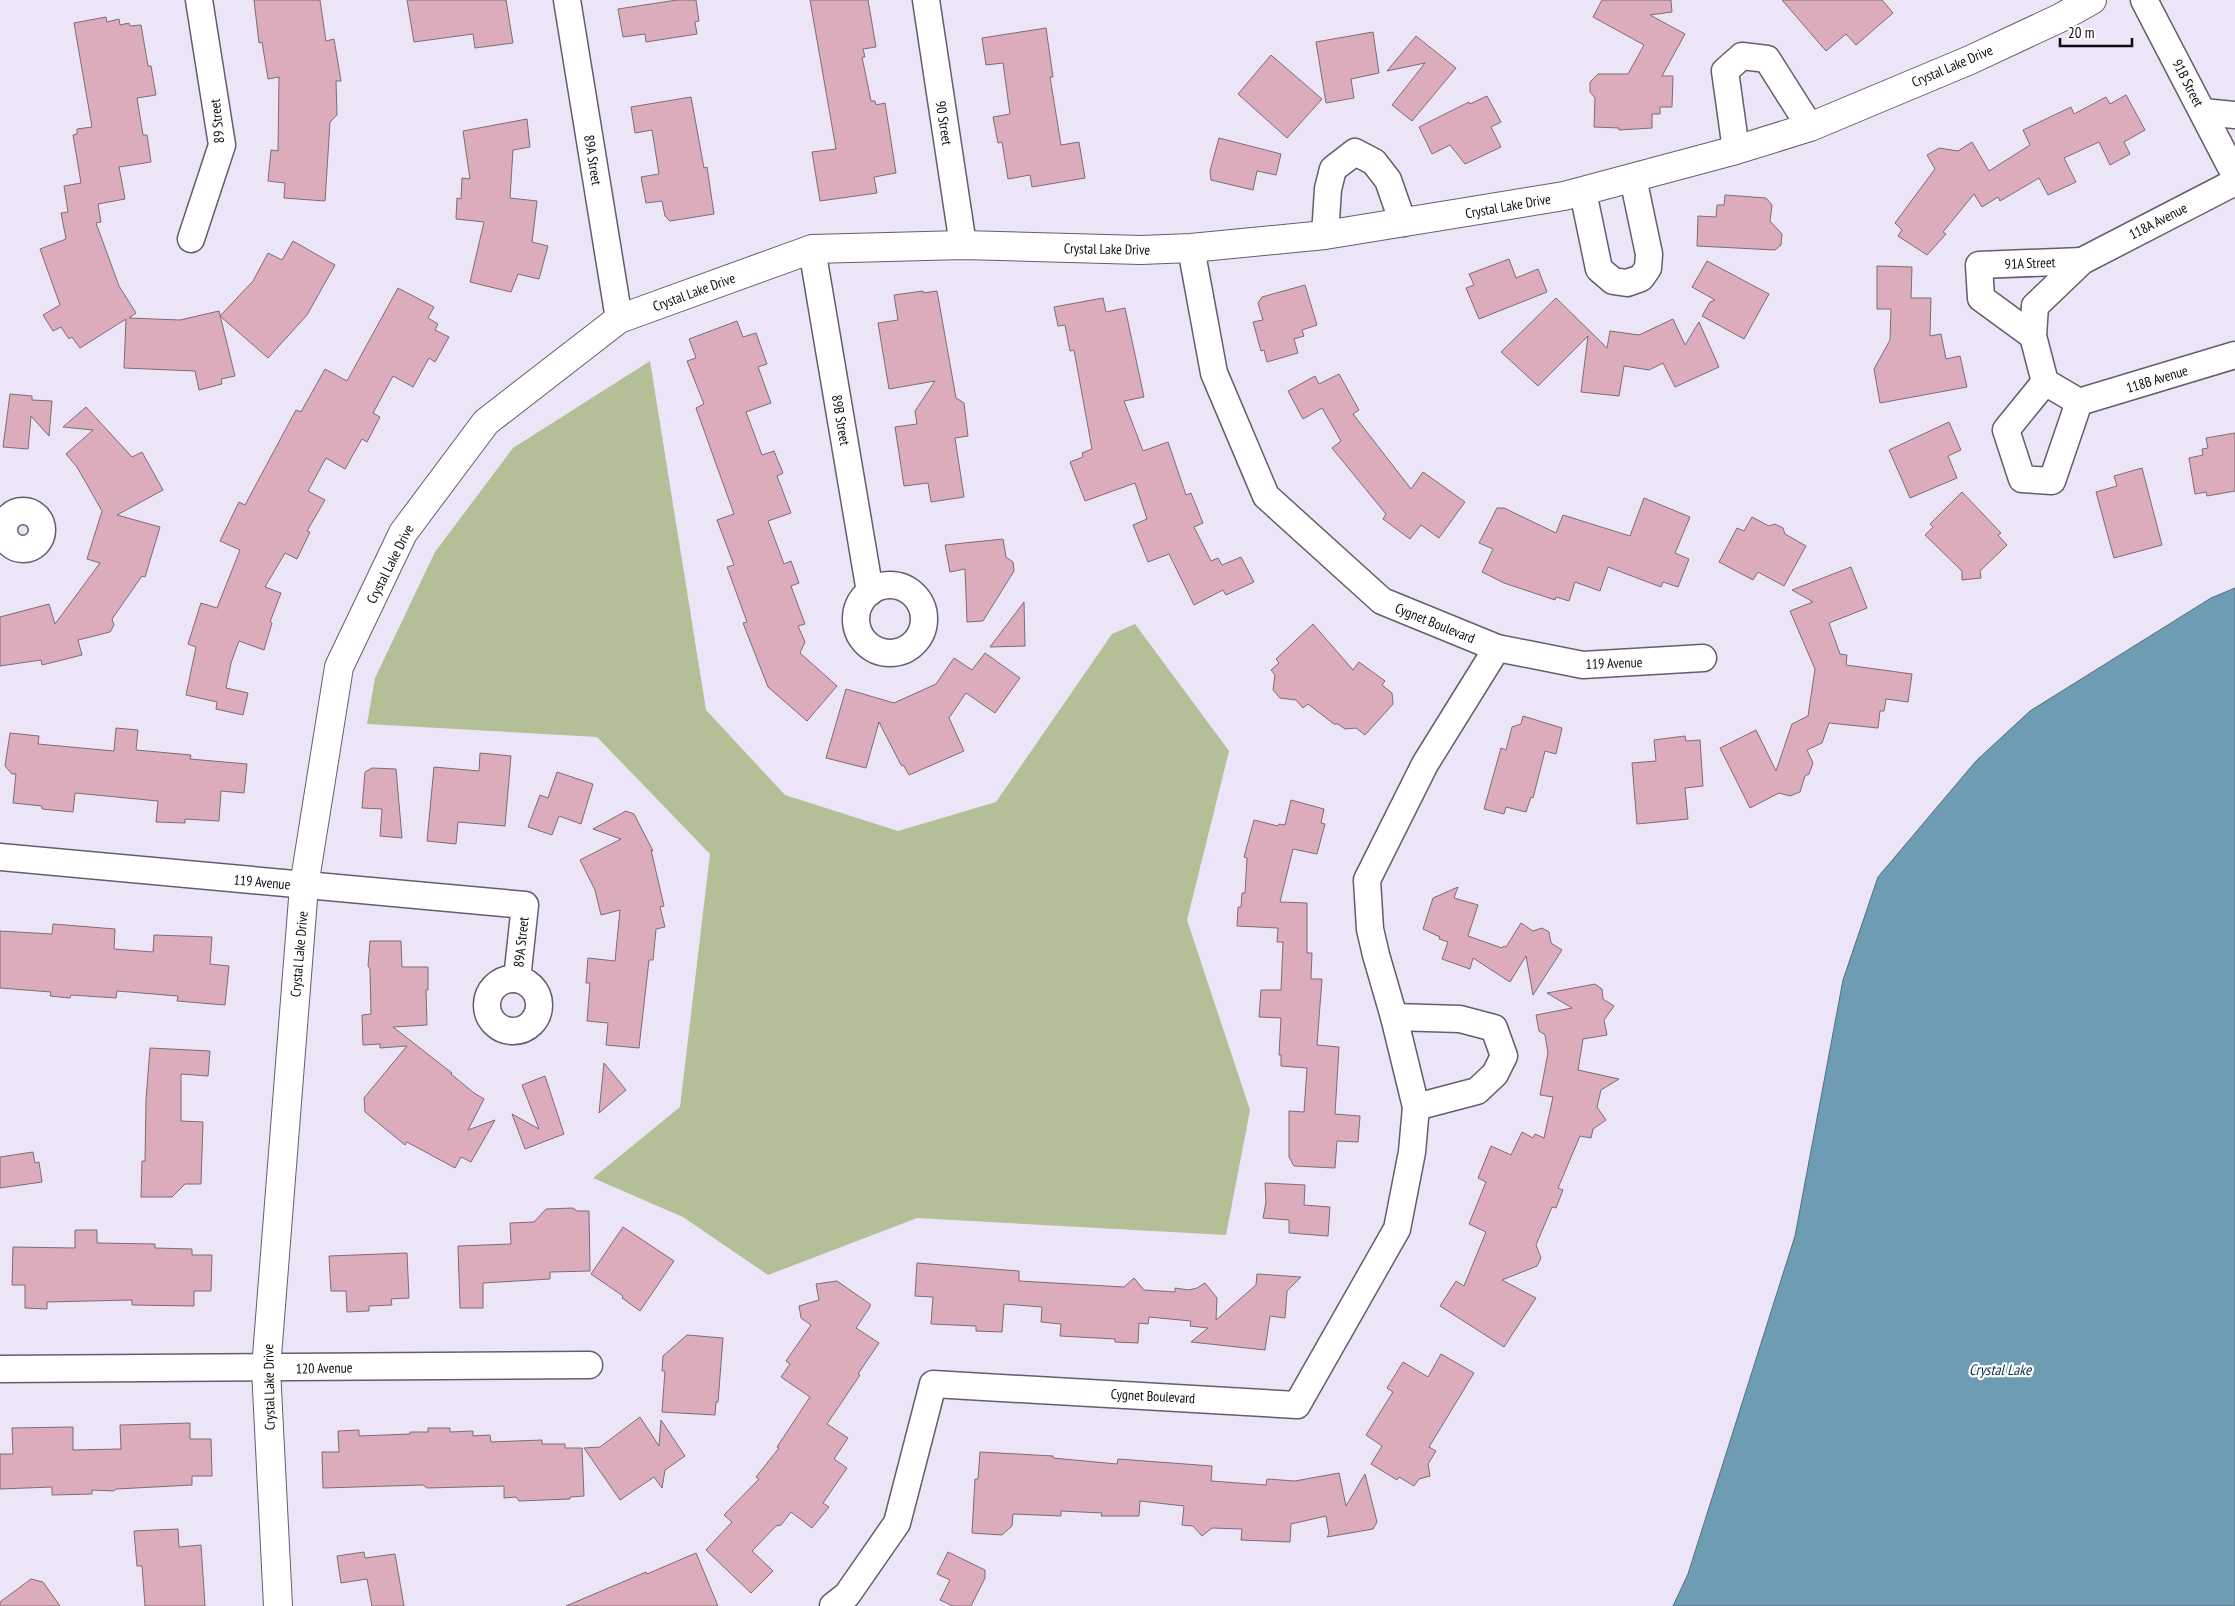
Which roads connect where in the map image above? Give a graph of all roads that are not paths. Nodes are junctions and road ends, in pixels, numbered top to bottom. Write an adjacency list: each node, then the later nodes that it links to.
1 (200, 0): 16 (street, 89 Street)
2 (567, 0): 21 (street, 89A Street)
3 (926, 0): 17 (street, 90 Street)
4 (2092, 0): 8 (street, Crystal Lake Drive)
5 (2144, 0): 6 (street, 91B Street)
6 (2203, 112): 7 (street, 91B Street); 10 (street, 91B Street)
7 (2235, 115)
8 (1810, 127): 9 (street, Crystal Lake Drive); 9 (street)
9 (1736, 150): 11 (street, Crystal Lake Drive)
10 (2235, 175)
11 (1632, 178): 13 (street, Crystal Lake Drive); 13 (street)
12 (2235, 182): 20 (street, 118A Avenue)
13 (1583, 192): 14 (street, Crystal Lake Drive)
14 (1403, 223): 15 (street, Crystal Lake Drive); 15 (street)
15 (1325, 235): 18 (street, Crystal Lake Drive)
16 (191, 239)
17 (963, 246): 18 (street, Crystal Lake Drive); 19 (street, Crystal Lake Drive)
18 (1190, 248): 27 (street, Cygnet Boulevard)
19 (812, 249): 21 (street, Crystal Lake Drive); 26 (street, 89B Street)
20 (2082, 261): 22 (street, 91A Street); 22 (street, 91A Street)
21 (619, 319): 30 (street, Crystal Lake Drive)
22 (2033, 336): 24 (street, 91A Street)
23 (2235, 356): 25 (street, 118B Avenue)
24 (2045, 382): 25 (street); 25 (street)
25 (2078, 402)
26 (870, 592)
27 (1497, 648): 28 (street, 119 Avenue); 33 (street, Cygnet Boulevard)
28 (1703, 658)
29 (0, 857): 30 (street, 119 Avenue)
30 (304, 886): 31 (street, 119 Avenue); 36 (street, Crystal Lake Drive)
31 (524, 905): 32 (street, 89A Street)
32 (517, 979)
33 (1394, 1017): 34 (street, Cygnet Boulevard); 34 (street)
34 (1416, 1107): 39 (street, Cygnet Boulevard)
35 (589, 1365): 36 (street, 120 Avenue)
36 (266, 1369): 37 (street, 120 Avenue); 38 (street, Crystal Lake Drive)
37 (0, 1370)
38 (278, 1606)
39 (833, 1606)

